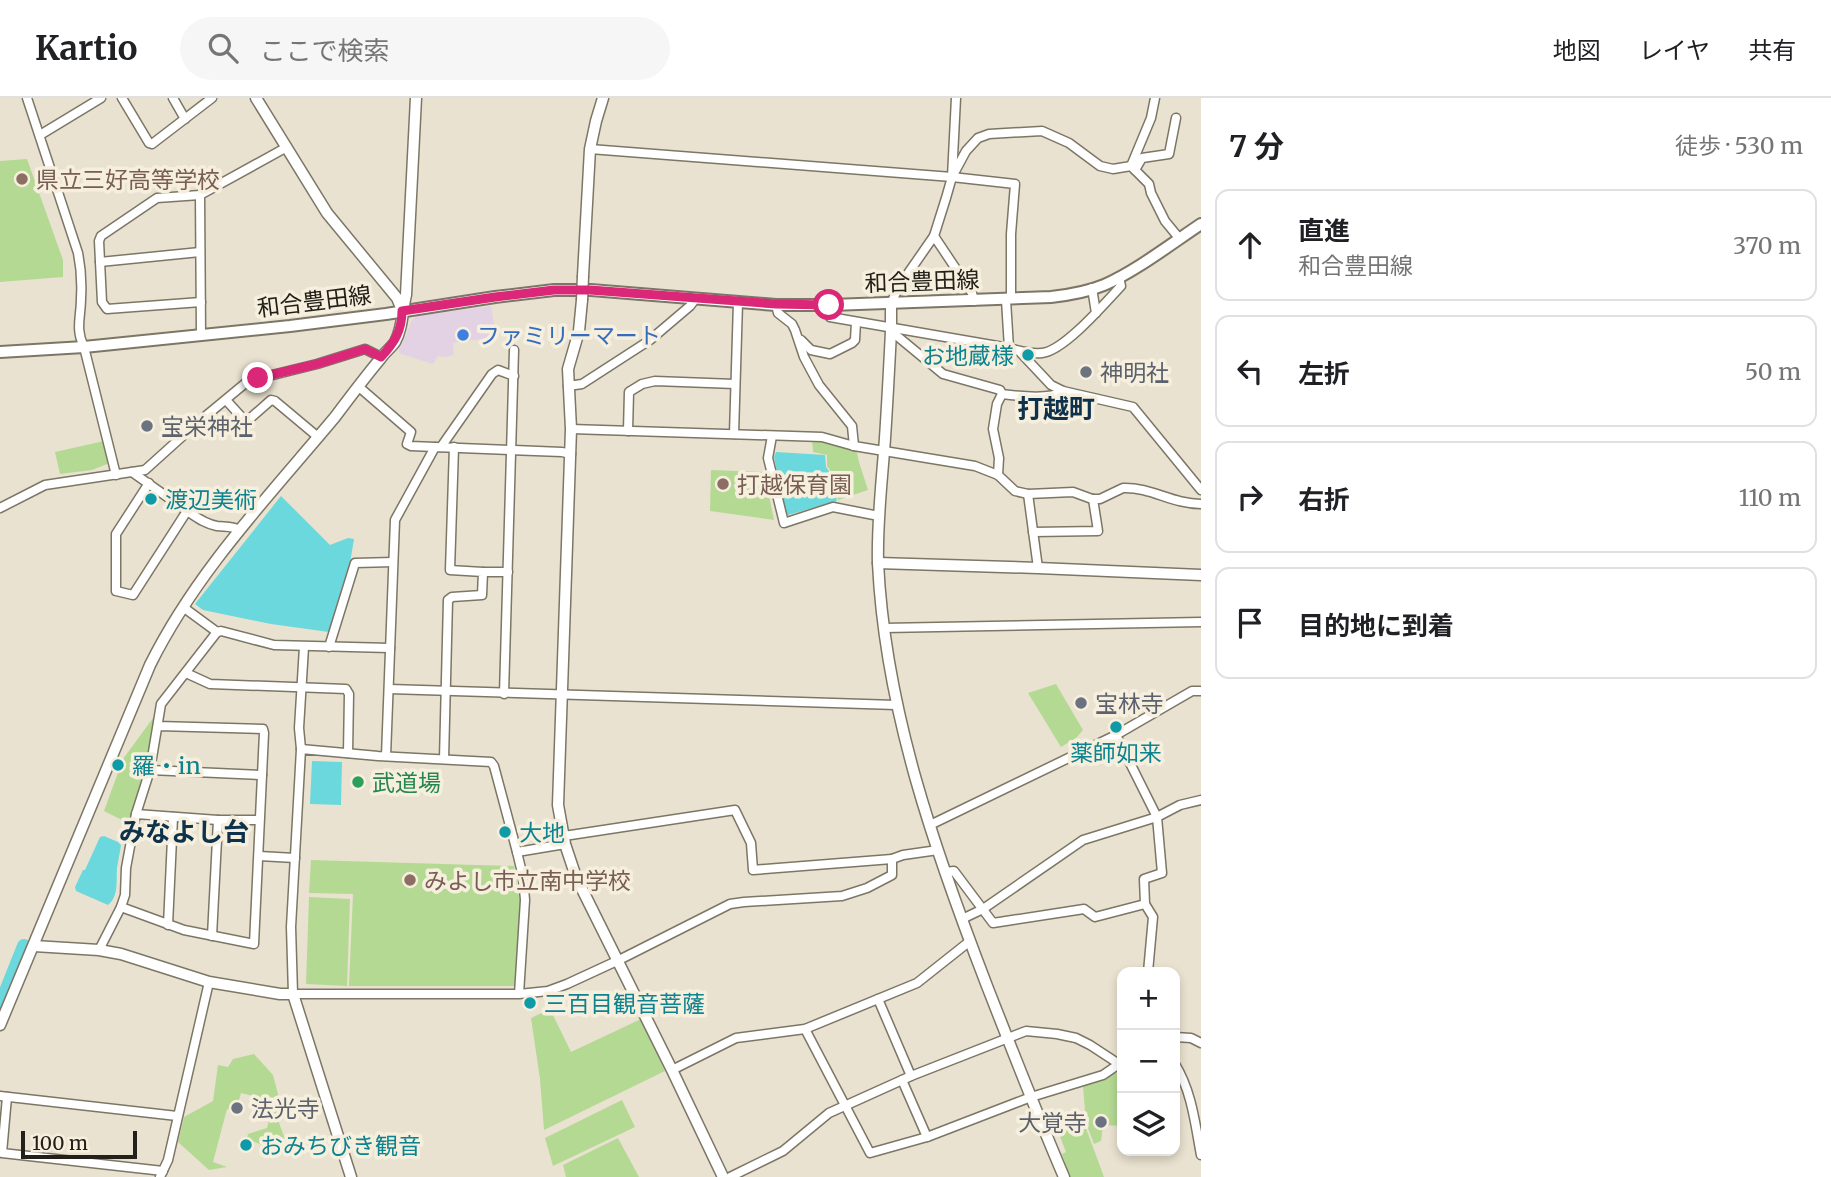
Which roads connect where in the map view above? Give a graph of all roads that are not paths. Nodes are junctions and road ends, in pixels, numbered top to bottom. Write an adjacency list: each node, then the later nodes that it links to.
1 (27, 98): 13 (street)
2 (101, 98): 13 (street)
3 (122, 98): 12 (street)
4 (173, 98): 12 (street)
5 (212, 98): 12 (street)
6 (256, 98): 14 (street)
7 (416, 98): 34 (street)
8 (603, 98): 15 (street)
9 (956, 98): 17 (street)
10 (1155, 98): 16 (street)
11 (1176, 118): 16 (street)
12 (186, 119)
13 (40, 135): 40 (street)
14 (287, 148): 18 (street); 34 (street)
15 (590, 149): 17 (street); 50 (street, bridge)
16 (1133, 168): 17 (street); 21 (street)
17 (952, 177): 20 (street); 27 (street)
18 (200, 195): 22 (street); 23 (street)
19 (1201, 224): 21 (main road, 和合豊田線)
20 (933, 236): 28 (street); 31 (street)
21 (1179, 239): 24 (main road, 和合豊田線)
22 (200, 252): 23 (street); 29 (street)
23 (100, 262): 29 (street)
24 (1119, 277): 25 (main road, 和合豊田線); 35 (street)
25 (1093, 288): 27 (main road, 和合豊田線); 35 (street)
26 (696, 298): 30 (main road, 和合豊田線); 34 (main road, 和合豊田線); 50 (street)
27 (1008, 299): 28 (main road, 和合豊田線); 41 (street)
28 (974, 301): 31 (main road, 和合豊田線)
29 (201, 302): 38 (street)
30 (738, 302): 32 (main road, 和合豊田線); 49 (street)
31 (891, 303): 33 (main road, 和合豊田線); 37 (street)
32 (776, 304): 33 (main road, 和合豊田線); 39 (street)
33 (829, 305): 36 (street)
34 (402, 311): 38 (main road, 和合豊田線); 46 (street)
35 (1096, 313): 45 (street)
36 (856, 321): 37 (street); 39 (street)
37 (891, 329): 41 (street); 53 (street); 64 (street)
38 (201, 334): 40 (main road, 和合豊田線)
39 (799, 338): 60 (street)
40 (84, 347): 43 (main road, 和合豊田線); 67 (street)
41 (1009, 348): 44 (street)
42 (514, 349): 48 (street)
43 (0, 352)
44 (1020, 352): 45 (street); 47 (street)
45 (1035, 353): 47 (street)
46 (381, 357): 51 (street); 54 (street)
47 (1029, 361): 52 (street)
48 (514, 376): 61 (street); 63 (street)
49 (735, 384): 56 (street); 57 (street)
50 (568, 386): 55 (street)
51 (359, 387): 59 (street); 61 (street)
52 (1063, 391): 53 (street); 70 (street)
53 (1002, 394): 68 (street)
54 (226, 400): 59 (street); 66 (street)
55 (571, 429): 56 (street); 65 (street)
56 (628, 430): 57 (street)
57 (734, 434): 58 (street)
58 (772, 436): 60 (street); 76 (street)
59 (318, 437): 77 (street)
60 (854, 446): 64 (street)
61 (438, 447): 62 (street); 79 (street)
62 (454, 447): 63 (street); 82 (street)
63 (512, 449): 65 (street); 83 (street)
64 (884, 451): 68 (street); 76 (street)
65 (571, 454): 98 (street)
66 (132, 472): 67 (street); 69 (street)
67 (116, 475): 74 (street)
68 (998, 475): 71 (street)
69 (149, 483): 75 (street); 75 (street)
70 (1201, 490)
71 (1028, 494): 72 (street); 78 (street)
72 (1093, 499): 73 (street); 78 (street)
73 (1201, 504)
74 (0, 508)
75 (187, 511): 77 (street)
76 (879, 516): 80 (street)
77 (240, 530): 85 (street)
78 (1033, 532): 81 (street)
79 (393, 562): 90 (street); 91 (street)
80 (878, 563): 81 (street); 87 (street)
81 (1038, 568): 84 (street)
82 (482, 572): 83 (street); 96 (street)
83 (508, 572): 97 (street)
84 (1201, 575)
85 (183, 607): 88 (street); 129 (street)
86 (1201, 621): 87 (street)
87 (884, 628): 99 (street)
88 (217, 632): 89 (street); 92 (street)
89 (304, 647): 90 (street); 93 (street)
90 (329, 647): 91 (street)
91 (390, 648): 94 (street)
92 (186, 673): 93 (street); 100 (street)
93 (301, 688): 102 (street); 103 (street)
94 (389, 689): 96 (street); 104 (street)
95 (1201, 691): 101 (street)
96 (445, 692): 97 (street); 105 (street)
97 (504, 694): 98 (street)
98 (562, 694): 99 (street); 115 (street)
99 (896, 705): 114 (street)
100 (158, 726): 106 (street); 107 (street)
101 (1116, 735): 111 (street); 114 (street)
102 (301, 749): 103 (street); 119 (street)
103 (348, 753): 104 (street)
104 (386, 756): 105 (street)
105 (444, 759): 117 (street)
106 (150, 770): 107 (street); 109 (street)
107 (262, 775): 113 (street)
108 (1201, 800): 111 (street)
109 (136, 814): 110 (street); 123 (street)
110 (173, 817): 112 (street); 126 (street)
111 (1157, 817): 122 (street); 124 (street)
112 (218, 820): 113 (street); 127 (street)
113 (259, 820): 118 (street)
114 (930, 825): 116 (street)
115 (564, 840): 117 (street); 120 (street); 131 (street)
116 (938, 850): 120 (street); 121 (street)
117 (517, 852): 135 (street)
118 (258, 856): 119 (street); 127 (street)
119 (295, 858): 134 (street)
120 (892, 859): 131 (street)
121 (945, 872): 124 (street); 125 (street)
122 (1145, 904): 124 (street); 132 (street)
123 (121, 907): 126 (street); 130 (street)
124 (983, 909): 125 (street)
125 (962, 919): 128 (street)
126 (168, 925): 127 (street)
127 (212, 936)
128 (970, 942): 136 (street); 140 (street)
129 (34, 946): 130 (street); 137 (street)
130 (99, 950): 133 (street)
131 (619, 960): 135 (street); 144 (street)
132 (1148, 967)
133 (209, 982): 134 (street); 150 (street)
134 (293, 994): 135 (street); 154 (street)
135 (519, 994)
136 (878, 999): 138 (street); 146 (street)
137 (0, 1025)
138 (805, 1029): 144 (street); 149 (street)
139 (1180, 1037): 141 (street)
140 (1008, 1038): 142 (street); 146 (street); 148 (street)
141 (1201, 1043)
142 (1117, 1061)
143 (1117, 1065): 148 (street)
144 (672, 1070): 155 (street)
145 (1180, 1072): 152 (street)
146 (907, 1078): 149 (street); 151 (street)
147 (3, 1097): 150 (street); 153 (street)
148 (1031, 1097): 151 (street); 157 (street)
149 (845, 1105): 151 (street); 156 (street)
150 (177, 1116): 153 (street)
151 (927, 1137)
152 (1201, 1155)
153 (161, 1174)
154 (351, 1177)
155 (723, 1177)
156 (730, 1177)
157 (1063, 1177)

